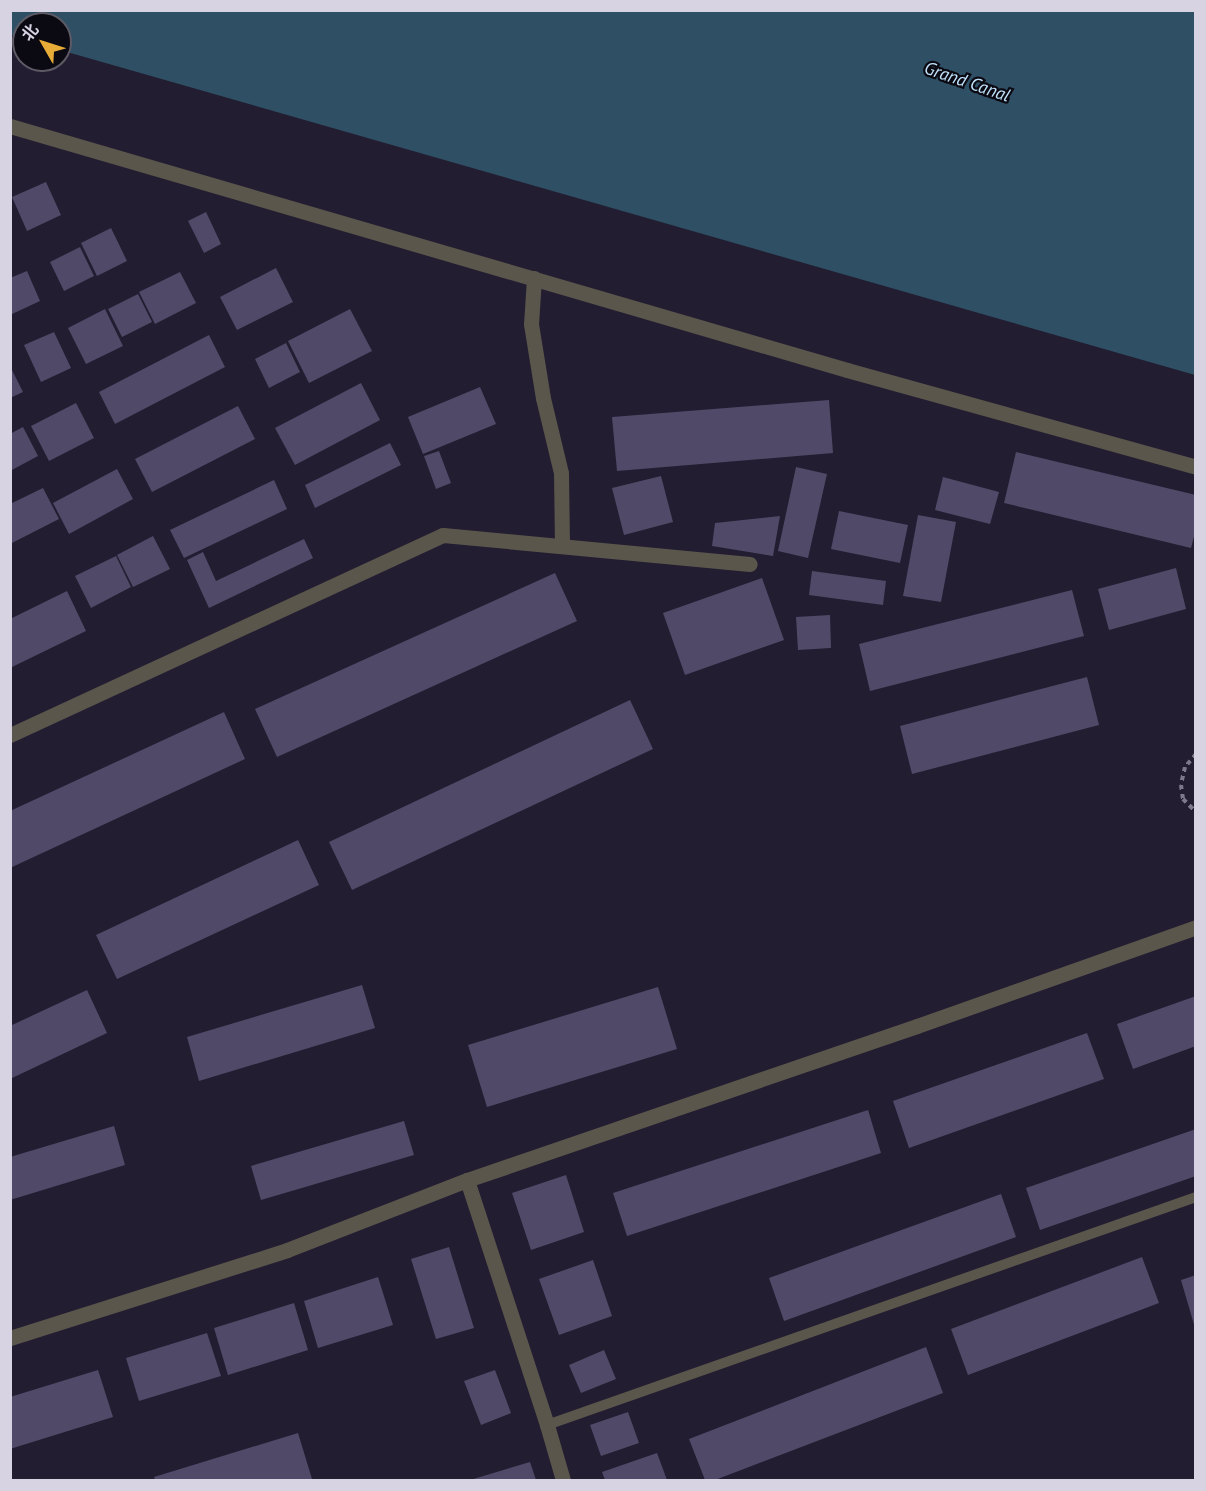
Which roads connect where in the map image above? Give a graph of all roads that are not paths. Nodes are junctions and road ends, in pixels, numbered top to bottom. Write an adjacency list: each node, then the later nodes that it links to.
1 (10, 126): 2 (street)
2 (534, 278): 3 (street); 4 (street)
3 (1196, 467)
4 (562, 546): 5 (street); 6 (street)
5 (750, 564)
6 (10, 735)
7 (1196, 927): 8 (street)
8 (466, 1179): 10 (street); 11 (street)
9 (1196, 1197): 11 (lane)
10 (10, 1338)
11 (548, 1425): 12 (street)
12 (563, 1480)

